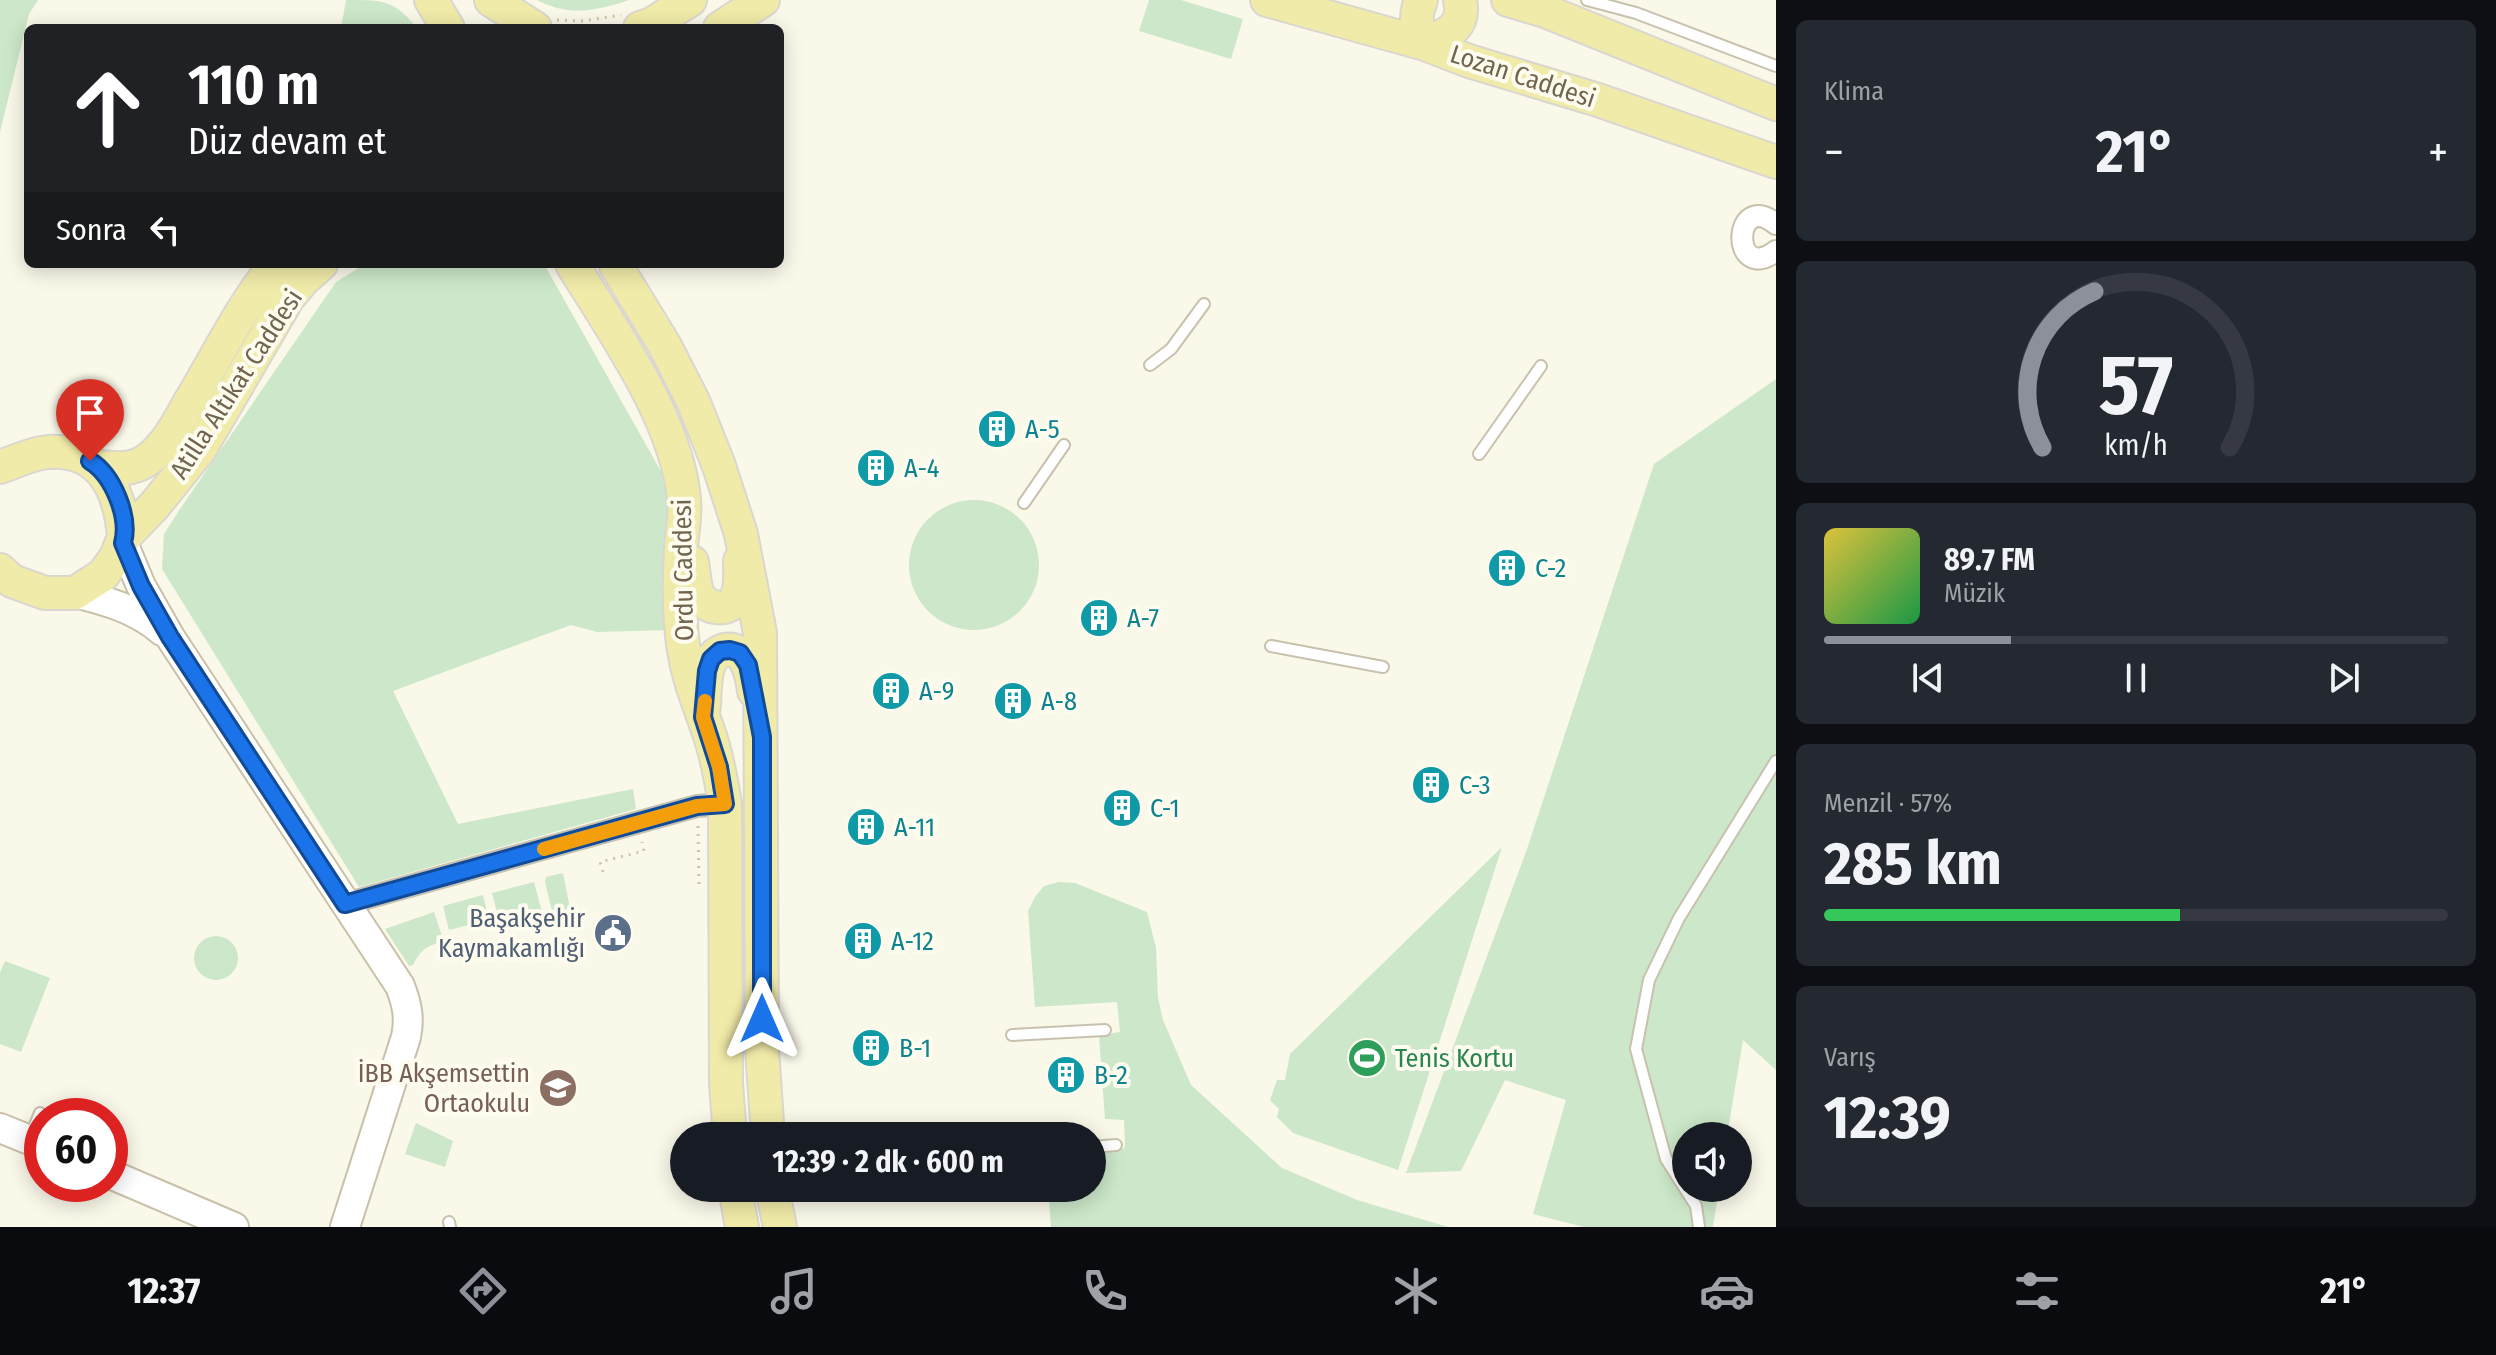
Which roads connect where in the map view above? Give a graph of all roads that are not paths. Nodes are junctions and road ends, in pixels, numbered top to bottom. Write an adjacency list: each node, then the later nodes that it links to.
1 (475, 0): 12 (main road)
2 (491, 0): 10 (main road)
3 (690, 0): 11 (main road)
4 (763, 0): 13 (main road)
5 (1267, 0): 14 (main road, Lozan Caddesi)
6 (1421, 0): 14 (main road)
7 (1460, 0): 14 (main road)
8 (1508, 0): 16 (main road)
9 (1587, 0): 15 (lane)
10 (542, 22)
11 (642, 23)
12 (492, 24)
13 (726, 24)
14 (1425, 44): 17 (main road, Lozan Caddesi)
15 (1776, 66)
16 (1776, 104)
17 (1776, 162)
18 (1776, 224): 19 (street)
19 (1776, 251)
20 (273, 268): 29 (main road, Atilla Altıkat Caddesi)
21 (316, 268): 34 (main road, Atilla Altıkat Caddesi)
22 (574, 268): 31 (main road, Ordu Caddesi)
23 (617, 268): 33 (main road, Ordu Caddesi)
24 (1204, 304): 25 (lane)
25 (1150, 365)
26 (1541, 366): 28 (lane)
27 (1064, 445): 32 (lane)
28 (1479, 454)
29 (100, 467): 30 (main road); 34 (main road)
30 (3, 468)
31 (684, 500): 33 (main road); 40 (main road, Ordu Caddesi)
32 (1024, 503)
33 (741, 534): 41 (main road, Ordu Caddesi)
34 (124, 540): 36 (main road, Atilla Altıkat Caddesi); 37 (street)
35 (0, 570): 36 (main road)
36 (75, 593): 37 (street)
37 (170, 637): 44 (street)
38 (1271, 646): 39 (lane)
39 (1383, 667)
40 (703, 717): 41 (main road); 43 (main road, Ordu Caddesi)
41 (762, 737): 48 (main road, Ordu Caddesi)
42 (1776, 761): 60 (lane)
43 (725, 804): 44 (street); 47 (main road, Ordu Caddesi)
44 (345, 904): 57 (street)
45 (1105, 1030): 46 (lane)
46 (1012, 1035)
47 (729, 1122)
48 (767, 1122)
49 (0, 1128): 50 (street)
50 (24, 1138)
51 (1116, 1145): 52 (lane)
52 (1106, 1146)
53 (128, 1182): 56 (street)
54 (738, 1202): 58 (main road)
55 (775, 1202): 59 (main road)
56 (234, 1227)
57 (345, 1227)
58 (742, 1227)
59 (780, 1227)
60 (1699, 1227)

